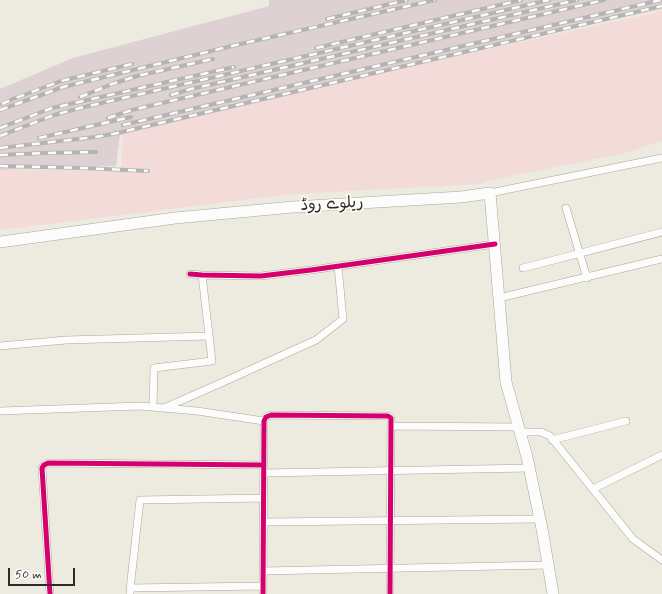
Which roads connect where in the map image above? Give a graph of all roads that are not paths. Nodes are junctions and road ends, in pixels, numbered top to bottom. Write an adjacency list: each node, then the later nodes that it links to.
1 (662, 158): 2 (street, ریلوے روڈ)
2 (490, 193): 5 (main road, ریلوے روڈ); 6 (main road)
3 (566, 208): 7 (street)
4 (662, 232): 7 (street)
5 (0, 242)
6 (495, 244): 9 (street); 14 (main road)
7 (580, 254): 10 (street); 13 (street)
8 (662, 259): 13 (street)
9 (338, 266): 12 (street); 18 (street)
10 (523, 268)
11 (190, 274): 12 (street)
12 (202, 275): 15 (street)
13 (587, 278): 14 (street)
14 (499, 298): 23 (main road)
15 (209, 336): 16 (street); 17 (street)
16 (0, 346)
17 (153, 407): 18 (street); 19 (street)
18 (163, 408): 20 (street)
19 (0, 410)
20 (264, 421): 22 (street); 26 (street)
21 (626, 421): 24 (street)
22 (392, 426): 23 (street); 28 (street)
23 (519, 429): 24 (street); 27 (main road)
24 (552, 440): 30 (street)
25 (662, 455): 30 (street)
26 (264, 465): 29 (street); 41 (street)
27 (529, 468): 28 (street); 32 (main road)
28 (391, 471): 29 (street); 33 (street)
29 (264, 473): 31 (street)
30 (593, 489): 35 (street)
31 (264, 498): 34 (street); 40 (street)
32 (539, 519): 33 (street); 36 (main road)
33 (391, 520): 34 (street); 37 (street)
34 (264, 522): 38 (street)
35 (662, 560)
36 (548, 565): 37 (street); 44 (main road)
37 (391, 568): 38 (street); 43 (street)
38 (263, 571): 39 (street)
39 (263, 586): 40 (street); 42 (street)
40 (130, 591)
41 (50, 594)
42 (263, 594)
43 (390, 594)
44 (553, 594)

